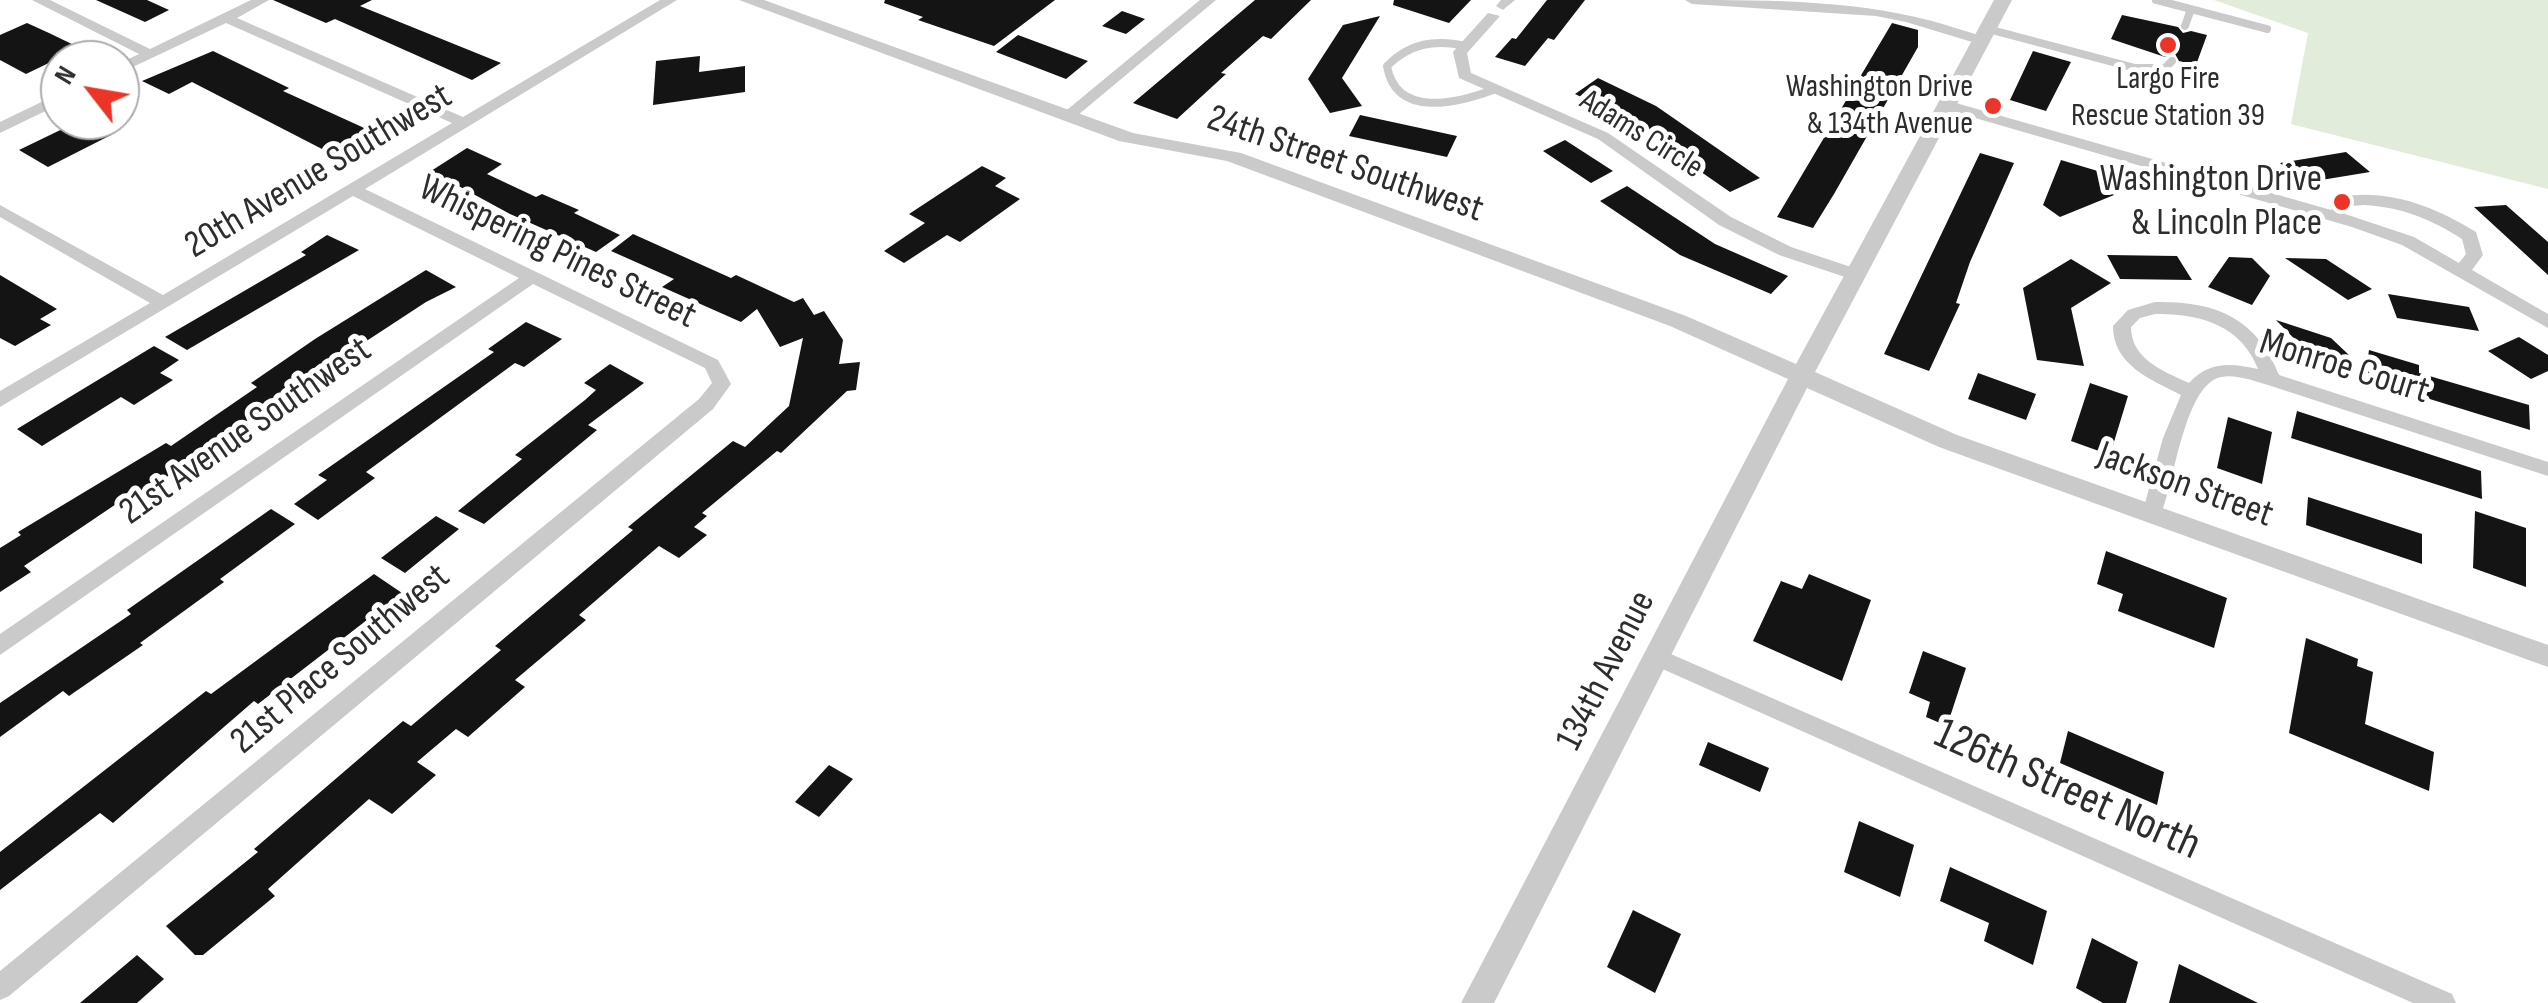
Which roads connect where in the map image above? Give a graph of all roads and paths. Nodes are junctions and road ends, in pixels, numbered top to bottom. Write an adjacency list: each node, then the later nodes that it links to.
1 (39, 0): 16 (street)
2 (262, 0): 11 (street)
3 (670, 0): 23 (street, 20th Avenue Southwest)
4 (748, 0): 22 (street, 24th Street Southwest)
5 (1692, 0): 14 (street)
6 (2004, 0): 14 (street, 134th Avenue)
7 (2156, 0): 10 (lane)
8 (1202, 1): 22 (street)
9 (1501, 7): 15 (street)
10 (2191, 9): 12 (lane); 13 (lane)
11 (226, 18): 16 (street); 23 (street)
12 (2185, 26)
13 (2267, 29)
14 (1985, 35): 18 (lane); 20 (street, 134th Avenue)
15 (1466, 46): 19 (street, Adams Circle); 19 (lane)
16 (150, 54): 17 (street)
17 (140, 59)
18 (2172, 61)
19 (1493, 90): 29 (street, Adams Circle)
20 (1949, 106): 27 (street); 29 (street, 134th Avenue)
21 (40, 108): 24 (street)
22 (1067, 116): 33 (street, 24th Street Southwest)
23 (464, 123): 25 (street, 20th Avenue Southwest)
24 (0, 128)
25 (353, 190): 30 (street, Whispering Pines Street); 31 (street, 20th Avenue Southwest)
26 (0, 210): 31 (street)
27 (2335, 216): 28 (street); 28 (street)
28 (2462, 271): 32 (street)
29 (1854, 274): 33 (street, 134th Avenue)
30 (532, 277): 35 (street, Whispering Pines Street); 40 (street, 21st Avenue Southwest)
31 (164, 303): 37 (street, 20th Avenue Southwest)
32 (2548, 322)
33 (1802, 373): 39 (street, Jackson Street); 42 (street, 134th Avenue)
34 (2271, 379): 36 (street, Monroe Court); 36 (street); 38 (street, Monroe Court)
35 (722, 384): 43 (street, 21st Place Southwest)
36 (2192, 392): 39 (street)
37 (0, 400)
38 (2548, 469)
39 (2152, 514): 41 (street, Jackson Street)
40 (0, 646)
41 (2548, 656)
42 (1657, 657): 44 (street, 134th Avenue); 45 (street, 126th Street North)
43 (0, 987)
44 (1478, 1003)
45 (2443, 1003)

